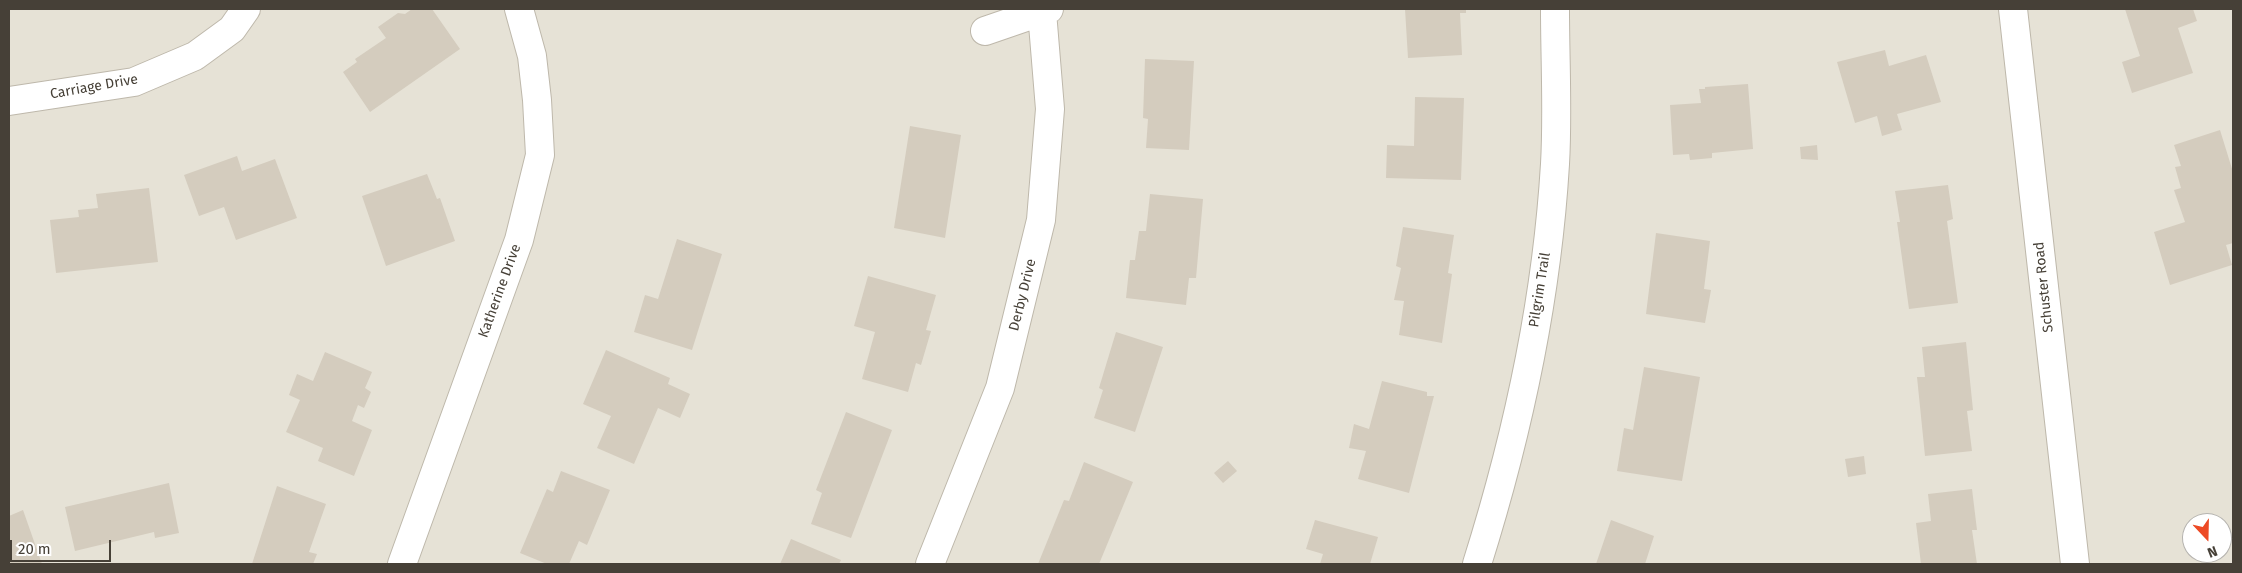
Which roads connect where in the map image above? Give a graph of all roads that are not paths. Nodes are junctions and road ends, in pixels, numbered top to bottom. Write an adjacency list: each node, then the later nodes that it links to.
1 (246, 9): 7 (street, Carriage Drive)
2 (519, 9): 8 (street, Katherine Drive)
3 (1555, 9): 10 (street, Pilgrim Trail)
4 (2013, 9): 11 (street, Schuster Road)
5 (1046, 11): 6 (street, Derby Drive); 9 (street, Derby Drive)
6 (984, 31)
7 (9, 100)
8 (402, 564)
9 (930, 564)
10 (1477, 564)
11 (2075, 564)

